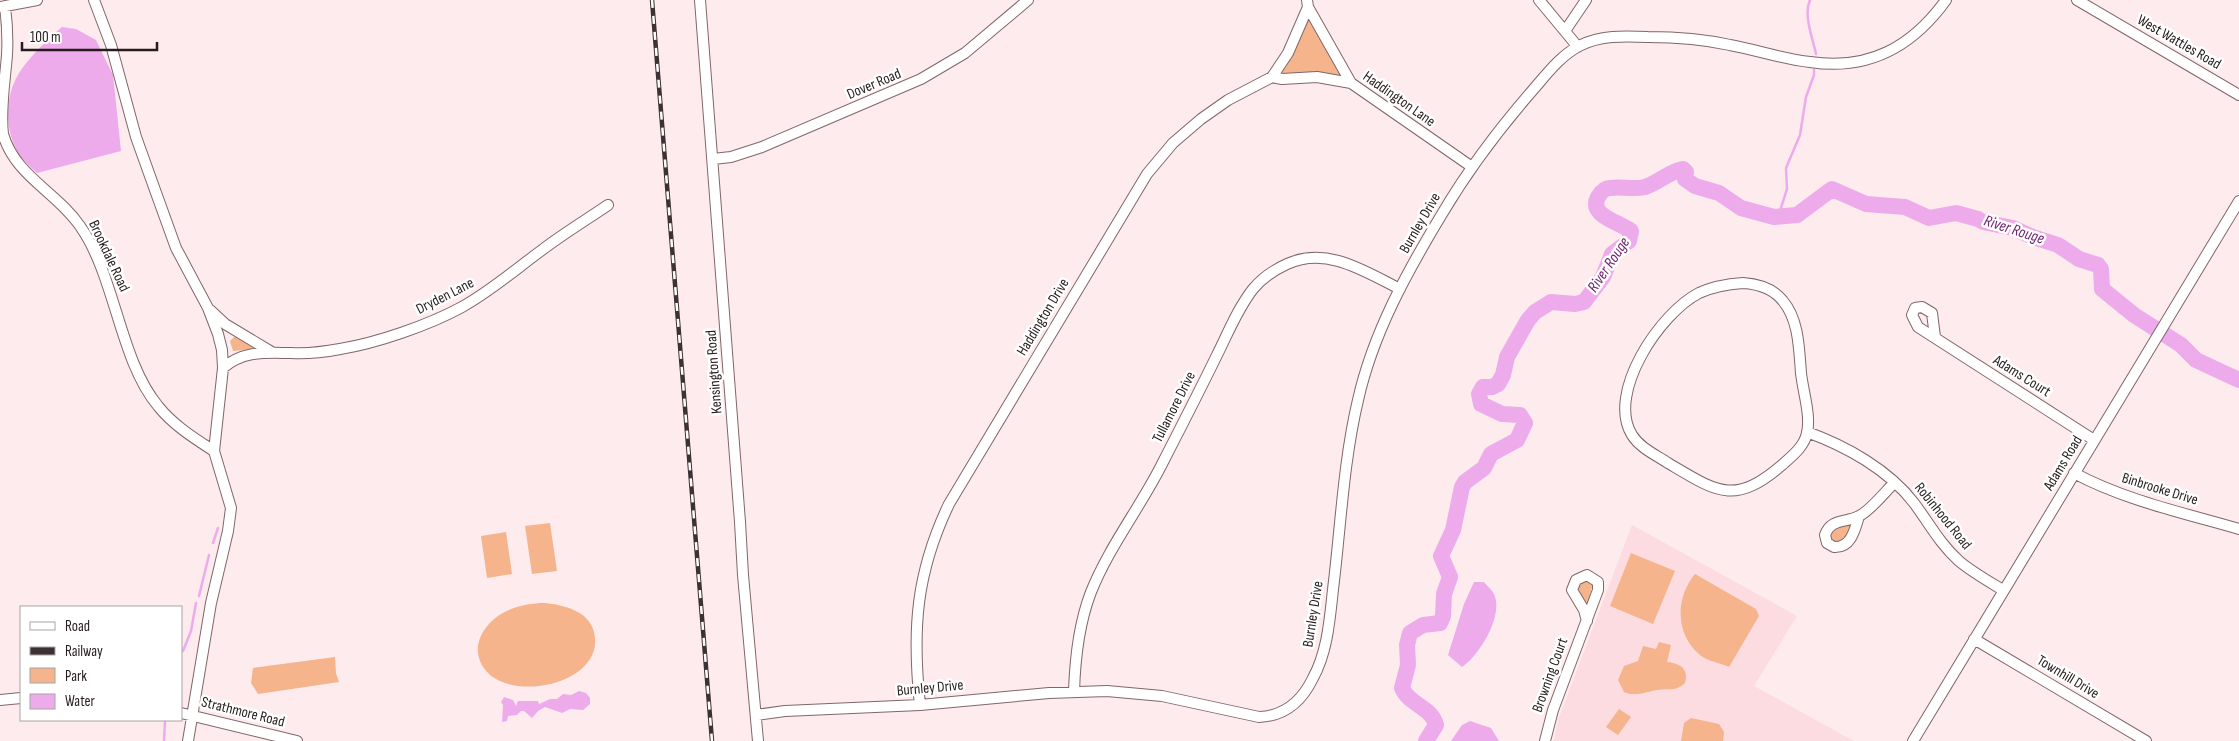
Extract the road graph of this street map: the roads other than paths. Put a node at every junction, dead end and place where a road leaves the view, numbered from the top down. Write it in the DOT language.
graph roads {
  1 [pos="37,0"];
  2 [pos="94,0"];
  3 [pos="700,0"];
  4 [pos="1028,0"];
  5 [pos="1539,0"];
  6 [pos="1586,0"];
  7 [pos="1946,0"];
  8 [pos="2078,0"];
  9 [pos="1308,4"];
  10 [pos="3,6"];
  11 [pos="1565,31"];
  12 [pos="1578,47"];
  13 [pos="1272,77"];
  14 [pos="1351,83"];
  15 [pos="2239,95"];
  16 [pos="713,159"];
  17 [pos="1472,167"];
  18 [pos="2239,201"];
  19 [pos="608,205"];
  20 [pos="1400,289"];
  21 [pos="208,308"];
  22 [pos="1935,337"];
  23 [pos="271,352"];
  24 [pos="223,368"];
  25 [pos="1807,432"];
  26 [pos="2094,440"];
  27 [pos="214,451"];
  28 [pos="2074,472"];
  29 [pos="1894,483"];
  30 [pos="1859,516"];
  31 [pos="2239,528"];
  32 [pos="2003,590"];
  33 [pos="1587,621"];
  34 [pos="1974,639"];
  35 [pos="1074,692"];
  36 [pos="20,698"];
  37 [pos="0,700"];
  38 [pos="920,705"];
  39 [pos="182,713"];
  40 [pos="192,715"];
  41 [pos="756,715"];
  42 [pos="188,741"];
  43 [pos="296,741"];
  44 [pos="758,741"];
  45 [pos="1545,741"];
  46 [pos="1913,741"];
  47 [pos="2146,741"];
  1 -- 10 [label="street"];
  2 -- 21 [label="street"];
  3 -- 16 [label="street, Kensington Road"];
  4 -- 16 [label="street, Dover Road"];
  5 -- 11 [label="street"];
  6 -- 11 [label="street"];
  7 -- 12 [label="street, Burnley Drive"];
  8 -- 15 [label="street, West Wattles Road"];
  9 -- 13 [label="street, Haddington Drive"];
  9 -- 14 [label="street"];
  10 -- 27 [label="street, Brookdale Road"];
  11 -- 12 [label="street"];
  12 -- 17 [label="street, Burnley Drive"];
  13 -- 14 [label="street, Haddington Lane"];
  13 -- 38 [label="street, Haddington Drive"];
  14 -- 17 [label="street, Haddington Lane"];
  16 -- 41 [label="street, Kensington Road"];
  17 -- 20 [label="street, Burnley Drive"];
  18 -- 26 [label="street, Adams Road"];
  19 -- 23 [label="street, Dryden Lane"];
  20 -- 35 [label="street, Tullamore Drive"];
  20 -- 35 [label="street, Burnley Drive"];
  21 -- 23 [label="street, Dryden Lane"];
  21 -- 24 [label="street"];
  22 -- 26 [label="street, Adams Court"];
  23 -- 24 [label="street, Dryden Lane"];
  24 -- 27 [label="street"];
  25 -- 25 [label="street"];
  25 -- 29 [label="street, Robinhood Road"];
  26 -- 28 [label="street, Adams Road"];
  27 -- 40 [label="street"];
  28 -- 31 [label="street, Binbrooke Drive"];
  28 -- 32 [label="street, Adams Road"];
  29 -- 30 [label="street"];
  29 -- 32 [label="street, Robinhood Road"];
  32 -- 34 [label="street, Adams Road"];
  33 -- 45 [label="street, Browning Court"];
  34 -- 46 [label="street, Adams Road"];
  34 -- 47 [label="street, Townhill Drive"];
  35 -- 38 [label="street, Burnley Drive"];
  36 -- 37 [label="street"];
  38 -- 41 [label="street, Burnley Drive"];
  39 -- 40 [label="street, Strathmore Road"];
  40 -- 42 [label="street"];
  40 -- 43 [label="street, Strathmore Road"];
  41 -- 44 [label="street, Kensington Road"];
}
